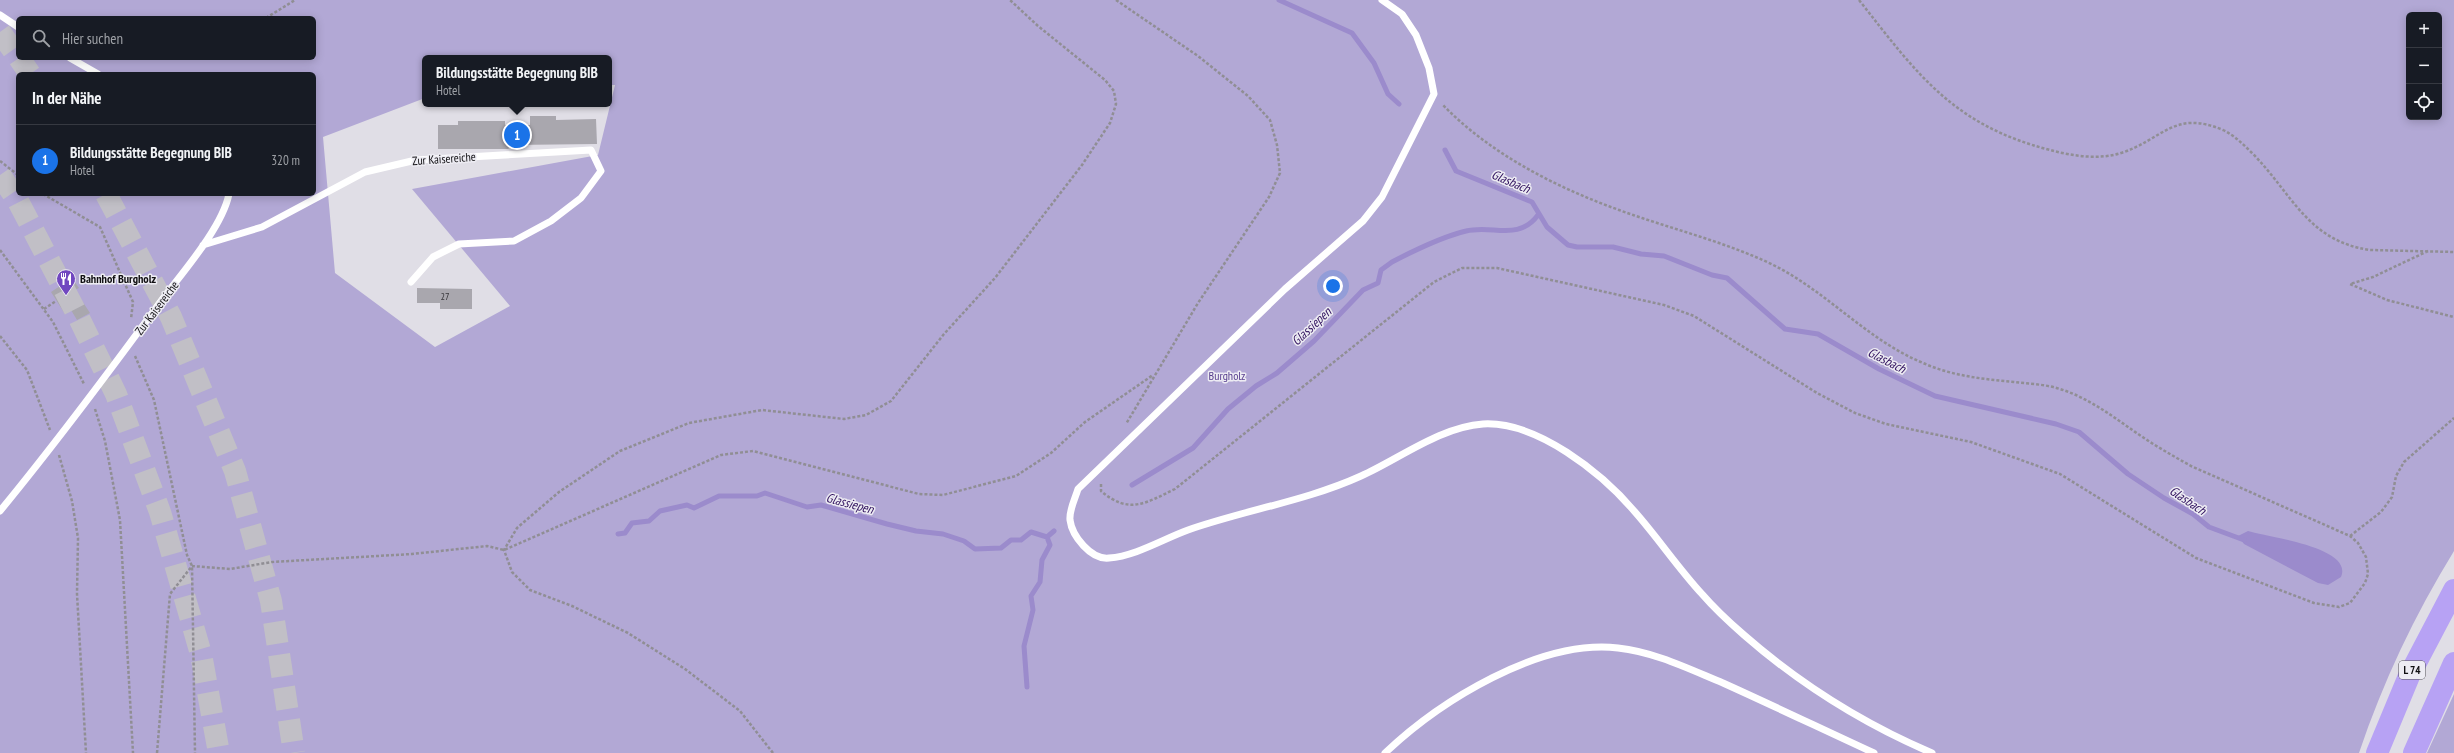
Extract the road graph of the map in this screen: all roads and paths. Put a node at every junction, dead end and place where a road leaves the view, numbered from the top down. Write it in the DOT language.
graph roads {
  1 [pos="295,0"];
  2 [pos="1010,0"];
  3 [pos="1116,0"];
  4 [pos="1382,0"];
  5 [pos="1860,0"];
  6 [pos="0,15"];
  7 [pos="269,16"];
  8 [pos="16,26"];
  9 [pos="74,60"];
  10 [pos="94,72"];
  11 [pos="1434,94"];
  12 [pos="0,161"];
  13 [pos="16,173"];
  14 [pos="46,196"];
  15 [pos="229,196"];
  16 [pos="204,245"];
  17 [pos="0,250"];
  18 [pos="2430,250"];
  19 [pos="2454,252"];
  20 [pos="411,282"];
  21 [pos="56,301"];
  22 [pos="44,309"];
  23 [pos="2454,317"];
  24 [pos="1,338"];
  25 [pos="129,345"];
  26 [pos="1154,374"];
  27 [pos="89,396"];
  28 [pos="2454,418"];
  29 [pos="1124,428"];
  30 [pos="56,443"];
  31 [pos="1101,468"];
  32 [pos="0,511"];
  33 [pos="2350,536"];
  34 [pos="504,550"];
  35 [pos="192,566"];
  36 [pos="2454,590"];
  37 [pos="2454,663"];
  38 [pos="86,753"];
  39 [pos="133,753"];
  40 [pos="157,753"];
  41 [pos="195,753"];
  42 [pos="773,753"];
  43 [pos="1385,753"];
  44 [pos="1874,753"];
  45 [pos="1932,753"];
  46 [pos="2377,753"];
  47 [pos="2414,753"];
  1 -- 7 [label="path"];
  2 -- 34 [label="path"];
  3 -- 26 [label="path"];
  4 -- 11 [label="lane"];
  5 -- 18 [label="path"];
  6 -- 8 [label="lane"];
  9 -- 10 [label="lane"];
  11 -- 31 [label="lane"];
  11 -- 33 [label="path"];
  12 -- 13 [label="path"];
  14 -- 25 [label="path"];
  15 -- 16 [label="lane"];
  16 -- 20 [label="lane, Zur Kaisereiche"];
  16 -- 25 [label="lane, Zur Kaisereiche"];
  17 -- 22 [label="path"];
  18 -- 19 [label="path"];
  18 -- 23 [label="path"];
  21 -- 22 [label="path"];
  22 -- 27 [label="path"];
  24 -- 30 [label="path"];
  25 -- 27 [label="lane, Zur Kaisereiche"];
  25 -- 35 [label="path"];
  26 -- 29 [label="path"];
  26 -- 34 [label="path"];
  27 -- 30 [label="lane, Zur Kaisereiche"];
  27 -- 39 [label="path"];
  28 -- 33 [label="path"];
  30 -- 32 [label="lane, Zur Kaisereiche"];
  30 -- 38 [label="path"];
  31 -- 33 [label="path"];
  31 -- 45 [label="lane"];
  34 -- 35 [label="path"];
  34 -- 42 [label="path"];
  35 -- 40 [label="path"];
  35 -- 41 [label="path"];
  36 -- 46 [label="highway, L 74"];
  37 -- 47 [label="highway"];
  43 -- 44 [label="lane"];
}
